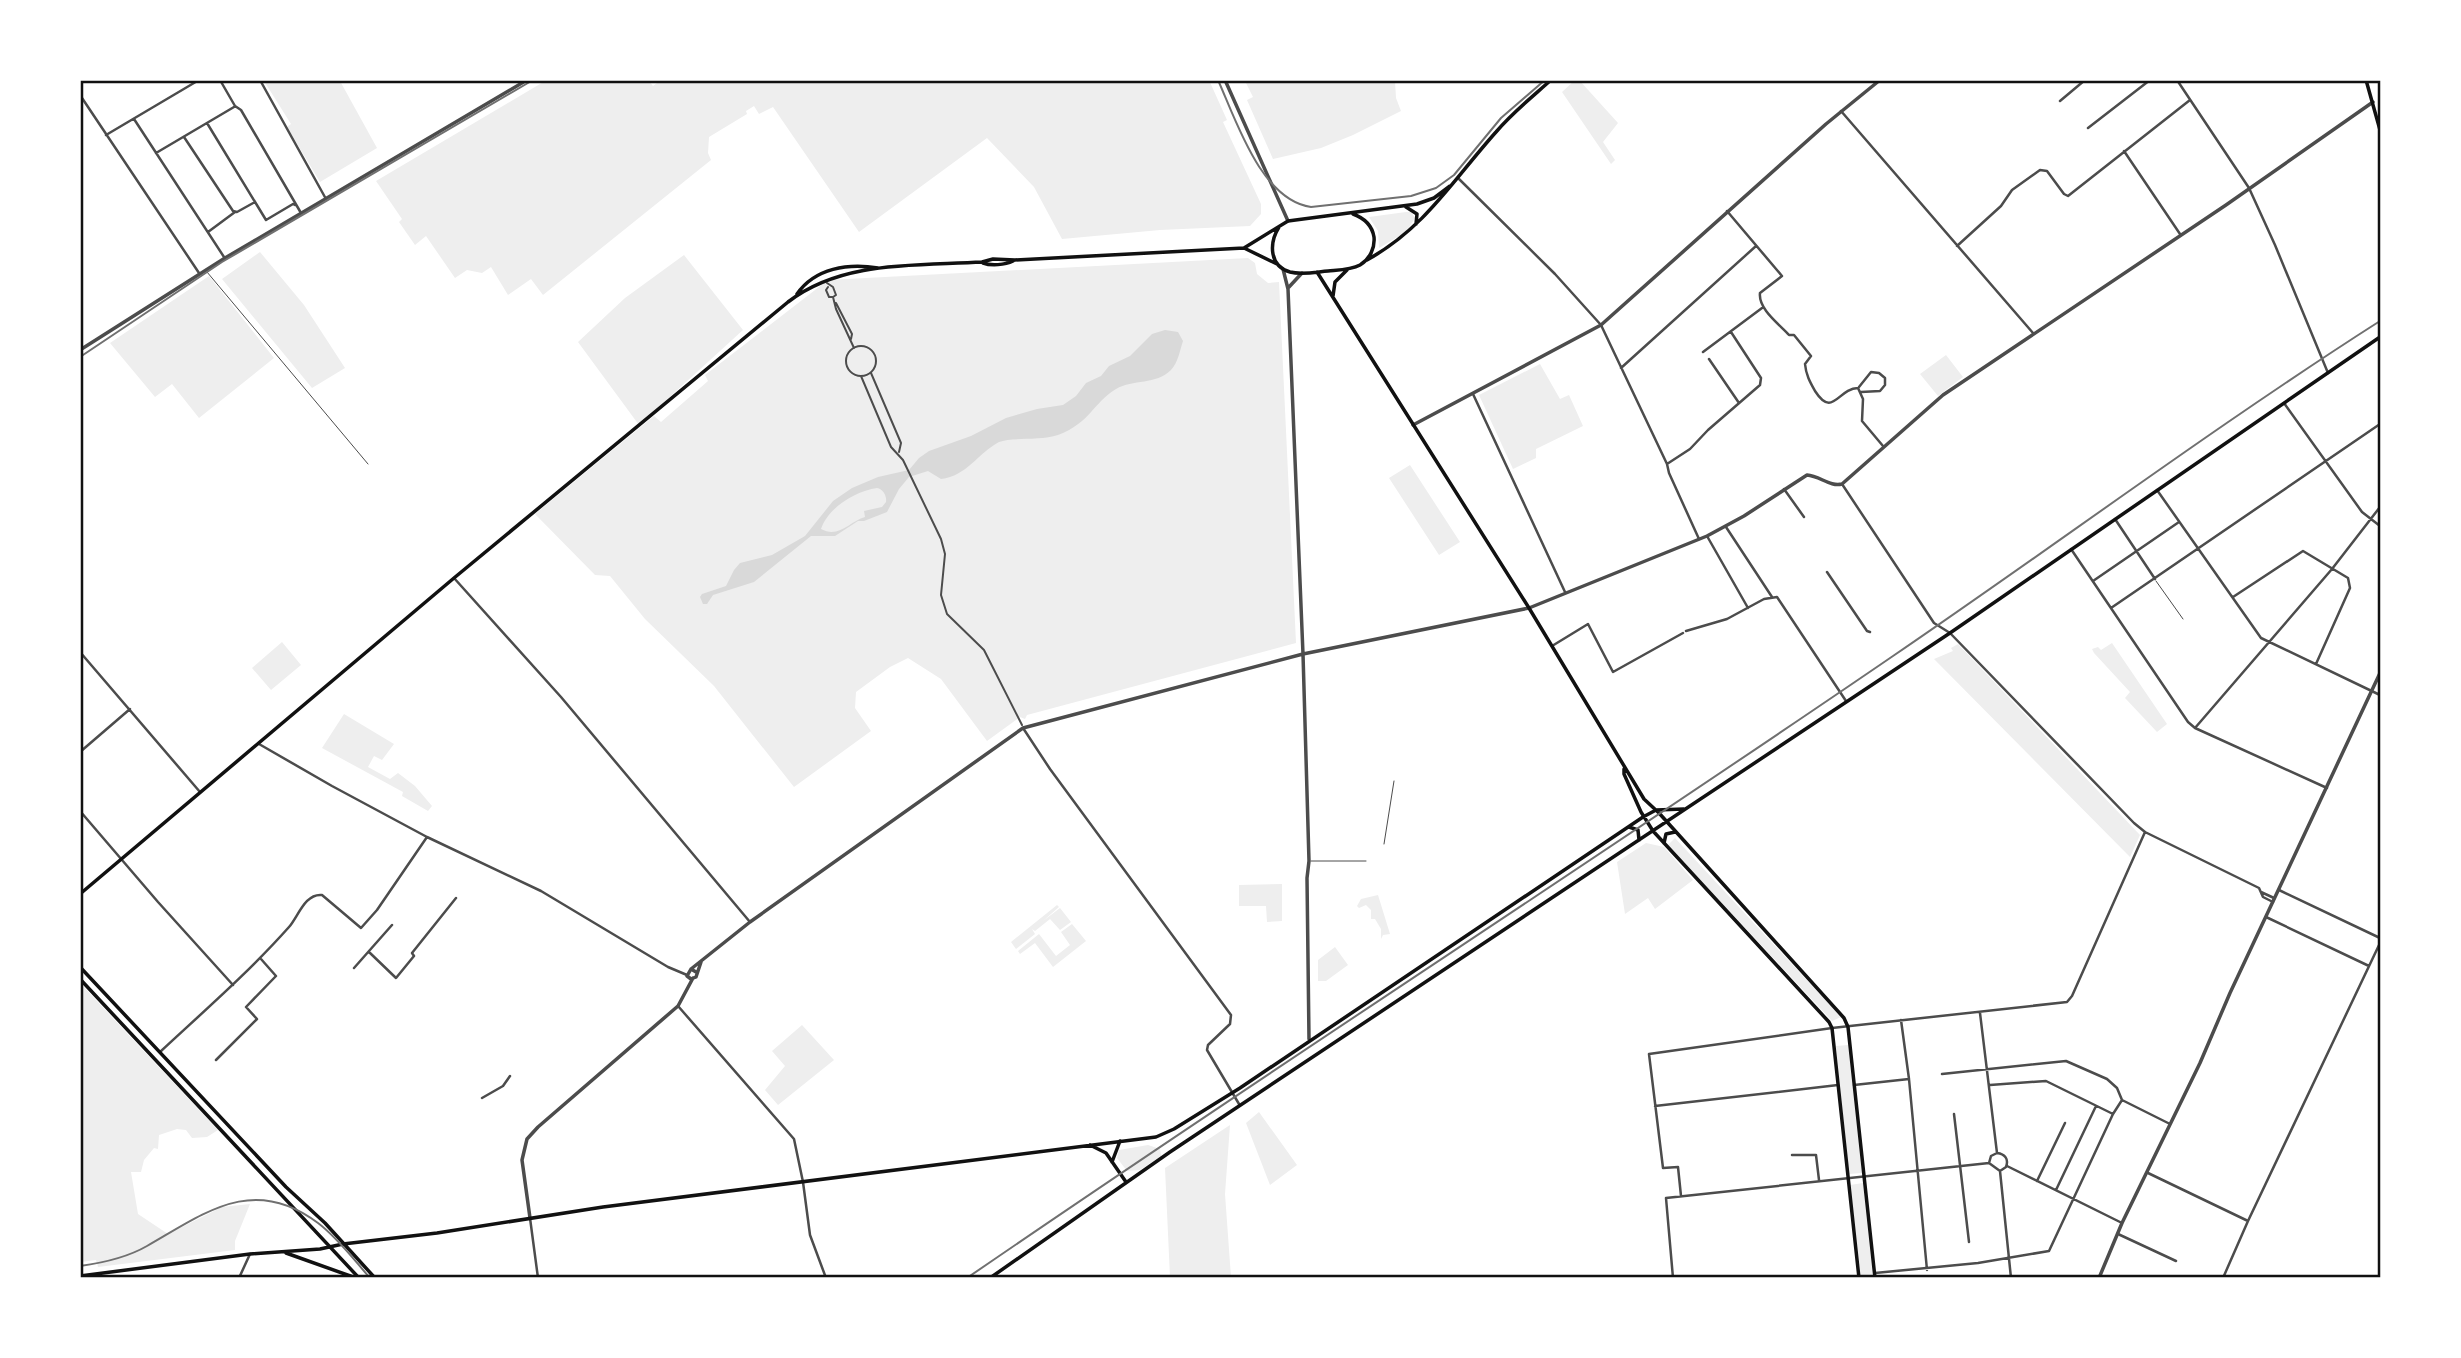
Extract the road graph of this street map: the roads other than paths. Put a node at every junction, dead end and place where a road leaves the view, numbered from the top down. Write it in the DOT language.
graph roads {
  1 [pos="199,80"];
  2 [pos="220,80"];
  3 [pos="260,80"];
  4 [pos="527,80"];
  5 [pos="1225,80"];
  6 [pos="1551,80"];
  7 [pos="1880,80"];
  8 [pos="2085,80"];
  9 [pos="2150,80"];
  10 [pos="2177,80"];
  11 [pos="2366,80"];
  12 [pos="80,95"];
  13 [pos="2190,100"];
  14 [pos="2060,101"];
  15 [pos="2373,103"];
  16 [pos="235,106"];
  17 [pos="1841,111"];
  18 [pos="134,119"];
  19 [pos="207,123"];
  20 [pos="2088,128"];
  21 [pos="2381,130"];
  22 [pos="106,135"];
  23 [pos="184,136"];
  24 [pos="2124,151"];
  25 [pos="156,153"];
  26 [pos="1457,177"];
  27 [pos="1450,186"];
  28 [pos="2249,188"];
  29 [pos="326,199"];
  30 [pos="255,202"];
  31 [pos="297,205"];
  32 [pos="1404,206"];
  33 [pos="1727,211"];
  34 [pos="234,212"];
  35 [pos="301,213"];
  36 [pos="1351,214"];
  37 [pos="1288,221"];
  38 [pos="1280,225"];
  39 [pos="1412,229"];
  40 [pos="208,232"];
  41 [pos="2180,234"];
  42 [pos="1756,246"];
  43 [pos="1957,246"];
  44 [pos="1244,248"];
  45 [pos="225,258"];
  46 [pos="1367,260"];
  47 [pos="1280,266"];
  48 [pos="1349,269"];
  49 [pos="206,270"];
  50 [pos="1317,272"];
  51 [pos="1302,273"];
  52 [pos="200,274"];
  53 [pos="828,285"];
  54 [pos="1288,289"];
  55 [pos="1333,298"];
  56 [pos="1763,307"];
  57 [pos="1601,325"];
  58 [pos="1731,332"];
  59 [pos="2033,333"];
  60 [pos="2381,337"];
  61 [pos="854,348"];
  62 [pos="80,350"];
  63 [pos="1703,352"];
  64 [pos="1709,359"];
  65 [pos="1621,368"];
  66 [pos="871,372"];
  67 [pos="2328,373"];
  68 [pos="861,376"];
  69 [pos="1860,390"];
  70 [pos="1473,394"];
  71 [pos="1738,403"];
  72 [pos="2284,403"];
  73 [pos="2381,424"];
  74 [pos="1413,425"];
  75 [pos="1883,446"];
  76 [pos="899,453"];
  77 [pos="2325,462"];
  78 [pos="368,464"];
  79 [pos="1667,464"];
  80 [pos="1840,485"];
  81 [pos="1784,489"];
  82 [pos="2157,490"];
  83 [pos="2381,507"];
  84 [pos="1804,517"];
  85 [pos="2115,519"];
  86 [pos="2371,519"];
  87 [pos="2180,521"];
  88 [pos="2381,526"];
  89 [pos="1726,527"];
  90 [pos="1707,536"];
  91 [pos="1699,539"];
  92 [pos="2200,548"];
  93 [pos="2071,549"];
  94 [pos="2136,551"];
  95 [pos="2333,569"];
  96 [pos="1827,572"];
  97 [pos="454,578"];
  98 [pos="2155,579"];
  99 [pos="2093,581"];
  100 [pos="1565,592"];
  101 [pos="1772,597"];
  102 [pos="2232,597"];
  103 [pos="1529,608"];
  104 [pos="1748,608"];
  105 [pos="2111,608"];
  106 [pos="2183,619"];
  107 [pos="1870,632"];
  108 [pos="1950,633"];
  109 [pos="2268,643"];
  110 [pos="1552,646"];
  111 [pos="80,652"];
  112 [pos="1303,654"];
  113 [pos="2316,664"];
  114 [pos="2381,673"];
  115 [pos="2372,691"];
  116 [pos="2381,695"];
  117 [pos="1846,701"];
  118 [pos="130,709"];
  119 [pos="1023,726"];
  120 [pos="2195,728"];
  121 [pos="259,744"];
  122 [pos="80,752"];
  123 [pos="1624,769"];
  124 [pos="1394,780"];
  125 [pos="2327,788"];
  126 [pos="200,792"];
  127 [pos="1684,809"];
  128 [pos="1656,810"];
  129 [pos="80,811"];
  130 [pos="1643,817"];
  131 [pos="1667,822"];
  132 [pos="1629,827"];
  133 [pos="1653,831"];
  134 [pos="2145,832"];
  135 [pos="1676,833"];
  136 [pos="428,837"];
  137 [pos="1638,842"];
  138 [pos="1664,843"];
  139 [pos="1384,844"];
  140 [pos="121,860"];
  141 [pos="1309,861"];
  142 [pos="1366,861"];
  143 [pos="2278,890"];
  144 [pos="80,894"];
  145 [pos="456,898"];
  146 [pos="2274,900"];
  147 [pos="2266,917"];
  148 [pos="750,922"];
  149 [pos="392,925"];
  150 [pos="2381,941"];
  151 [pos="2379,949"];
  152 [pos="369,952"];
  153 [pos="261,959"];
  154 [pos="702,960"];
  155 [pos="2369,966"];
  156 [pos="80,967"];
  157 [pos="354,968"];
  158 [pos="689,974"];
  159 [pos="80,979"];
  160 [pos="233,985"];
  161 [pos="678,1006"];
  162 [pos="1980,1012"];
  163 [pos="1901,1020"];
  164 [pos="1848,1027"];
  165 [pos="1832,1028"];
  166 [pos="1309,1040"];
  167 [pos="160,1052"];
  168 [pos="216,1060"];
  169 [pos="1988,1070"];
  170 [pos="1942,1074"];
  171 [pos="510,1076"];
  172 [pos="1909,1079"];
  173 [pos="1838,1085"];
  174 [pos="1854,1085"];
  175 [pos="1990,1085"];
  176 [pos="1231,1093"];
  177 [pos="482,1098"];
  178 [pos="2122,1100"];
  179 [pos="2096,1105"];
  180 [pos="1241,1106"];
  181 [pos="1656,1106"];
  182 [pos="1954,1114"];
  183 [pos="2113,1114"];
  184 [pos="2065,1123"];
  185 [pos="2170,1124"];
  186 [pos="1122,1140"];
  187 [pos="1088,1145"];
  188 [pos="1997,1153"];
  189 [pos="1792,1155"];
  190 [pos="1112,1162"];
  191 [pos="1989,1163"];
  192 [pos="2007,1166"];
  193 [pos="1961,1167"];
  194 [pos="2000,1171"];
  195 [pos="1918,1172"];
  196 [pos="2148,1173"];
  197 [pos="1864,1177"];
  198 [pos="1848,1179"];
  199 [pos="1820,1181"];
  200 [pos="2037,1181"];
  201 [pos="803,1182"];
  202 [pos="1126,1182"];
  203 [pos="2056,1190"];
  204 [pos="1681,1196"];
  205 [pos="2073,1199"];
  206 [pos="530,1218"];
  207 [pos="2248,1221"];
  208 [pos="2122,1223"];
  209 [pos="2118,1234"];
  210 [pos="1969,1242"];
  211 [pos="344,1244"];
  212 [pos="331,1247"];
  213 [pos="284,1252"];
  214 [pos="250,1254"];
  215 [pos="2009,1258"];
  216 [pos="2176,1261"];
  217 [pos="1927,1269"];
  218 [pos="1875,1275"];
  219 [pos="80,1276"];
  220 [pos="239,1278"];
  221 [pos="358,1278"];
  222 [pos="375,1278"];
  223 [pos="538,1278"];
  224 [pos="826,1278"];
  225 [pos="990,1278"];
  226 [pos="1673,1278"];
  227 [pos="1859,1278"];
  228 [pos="2011,1278"];
  229 [pos="2099,1278"];
  230 [pos="2223,1278"];
  1 -- 18 [label="street"];
  2 -- 16 [label="street"];
  3 -- 29 [label="street"];
  4 -- 29 [label="street"];
  5 -- 37 [label="street"];
  6 -- 26 [label="main road"];
  7 -- 17 [label="street"];
  8 -- 14 [label="street"];
  9 -- 20 [label="street"];
  10 -- 13 [label="street"];
  11 -- 15 [label="main road"];
  12 -- 22 [label="street"];
  13 -- 24 [label="street"];
  13 -- 28 [label="street"];
  15 -- 21 [label="main road"];
  15 -- 28 [label="street"];
  16 -- 19 [label="street"];
  16 -- 31 [label="street"];
  17 -- 33 [label="street"];
  17 -- 43 [label="street"];
  18 -- 22 [label="street"];
  18 -- 25 [label="street"];
  19 -- 23 [label="street"];
  19 -- 30 [label="street"];
  22 -- 52 [label="street"];
  23 -- 25 [label="street"];
  23 -- 34 [label="street"];
  24 -- 41 [label="street"];
  24 -- 43 [label="street"];
  25 -- 40 [label="street"];
  26 -- 27 [label="main road"];
  26 -- 57 [label="street"];
  27 -- 32 [label="main road"];
  27 -- 39 [label="main road"];
  28 -- 41 [label="street"];
  28 -- 67 [label="street"];
  29 -- 35 [label="street"];
  30 -- 31 [label="street"];
  30 -- 34 [label="street"];
  31 -- 35 [label="street"];
  32 -- 36 [label="main road"];
  32 -- 39 [label="main road"];
  33 -- 42 [label="street"];
  33 -- 57 [label="street"];
  34 -- 40 [label="street"];
  35 -- 45 [label="street"];
  36 -- 37 [label="main road"];
  36 -- 46 [label="main road"];
  37 -- 38 [label="main road"];
  38 -- 44 [label="main road"];
  38 -- 47 [label="main road"];
  39 -- 46 [label="main road"];
  40 -- 45 [label="street"];
  41 -- 59 [label="street"];
  42 -- 56 [label="street"];
  42 -- 65 [label="street"];
  43 -- 59 [label="street"];
  44 -- 47 [label="main road"];
  44 -- 97 [label="main road"];
  45 -- 49 [label="street"];
  46 -- 48 [label="main road"];
  47 -- 51 [label="main road"];
  47 -- 54 [label="street"];
  48 -- 50 [label="main road"];
  48 -- 55 [label="main road"];
  49 -- 52 [label="street"];
  49 -- 78 [label="lane"];
  50 -- 51 [label="main road"];
  50 -- 55 [label="main road"];
  51 -- 54 [label="street"];
  52 -- 62 [label="street"];
  53 -- 61 [label="street"];
  54 -- 112 [label="street"];
  55 -- 74 [label="main road"];
  56 -- 58 [label="street"];
  56 -- 69 [label="street"];
  57 -- 65 [label="street"];
  57 -- 70 [label="street"];
  58 -- 63 [label="street"];
  58 -- 71 [label="street"];
  59 -- 75 [label="street"];
  60 -- 67 [label="main road"];
  61 -- 66 [label="street"];
  61 -- 68 [label="street"];
  64 -- 71 [label="street"];
  65 -- 79 [label="street"];
  66 -- 68 [label="street"];
  66 -- 76 [label="street"];
  67 -- 72 [label="main road"];
  68 -- 76 [label="street"];
  69 -- 69 [label="street"];
  69 -- 75 [label="street"];
  70 -- 74 [label="street"];
  70 -- 100 [label="street"];
  71 -- 79 [label="street"];
  72 -- 77 [label="street"];
  72 -- 82 [label="main road"];
  73 -- 77 [label="street"];
  74 -- 103 [label="main road"];
  75 -- 80 [label="street"];
  76 -- 119 [label="street"];
  77 -- 86 [label="street"];
  77 -- 92 [label="street"];
  79 -- 91 [label="street"];
  80 -- 81 [label="street"];
  80 -- 108 [label="street"];
  81 -- 84 [label="street"];
  81 -- 89 [label="street"];
  82 -- 85 [label="main road"];
  82 -- 87 [label="street"];
  83 -- 86 [label="street"];
  85 -- 93 [label="main road"];
  85 -- 94 [label="street"];
  86 -- 88 [label="street"];
  86 -- 95 [label="street"];
  87 -- 92 [label="street"];
  87 -- 94 [label="street"];
  89 -- 90 [label="street"];
  89 -- 101 [label="street"];
  90 -- 91 [label="street"];
  90 -- 104 [label="street"];
  91 -- 100 [label="street"];
  92 -- 98 [label="street"];
  92 -- 102 [label="street"];
  93 -- 99 [label="street"];
  93 -- 108 [label="main road"];
  94 -- 98 [label="street"];
  94 -- 99 [label="street"];
  95 -- 102 [label="street"];
  95 -- 109 [label="street"];
  95 -- 113 [label="street"];
  96 -- 107 [label="street"];
  97 -- 121 [label="main road"];
  97 -- 148 [label="street"];
  98 -- 105 [label="street"];
  98 -- 106 [label="lane"];
  99 -- 105 [label="street"];
  100 -- 103 [label="street"];
  101 -- 104 [label="street"];
  101 -- 117 [label="street"];
  102 -- 109 [label="street"];
  103 -- 110 [label="main road"];
  103 -- 112 [label="street"];
  104 -- 110 [label="street"];
  105 -- 120 [label="street"];
  108 -- 117 [label="main road"];
  108 -- 134 [label="street"];
  109 -- 113 [label="street"];
  109 -- 120 [label="street"];
  110 -- 123 [label="main road"];
  111 -- 118 [label="street"];
  112 -- 119 [label="street"];
  112 -- 141 [label="street"];
  113 -- 115 [label="street"];
  114 -- 115 [label="street"];
  115 -- 116 [label="street"];
  115 -- 125 [label="street"];
  117 -- 127 [label="main road"];
  118 -- 122 [label="street"];
  118 -- 126 [label="street"];
  119 -- 148 [label="street"];
  119 -- 176 [label="street"];
  120 -- 125 [label="street"];
  121 -- 126 [label="main road"];
  121 -- 136 [label="street"];
  123 -- 128 [label="main road"];
  123 -- 130 [label="main road"];
  124 -- 139 [label="lane"];
  125 -- 143 [label="street"];
  126 -- 140 [label="main road"];
  127 -- 128 [label="main road"];
  127 -- 131 [label="main road"];
  128 -- 130 [label="main road"];
  128 -- 131 [label="main road"];
  129 -- 140 [label="street"];
  130 -- 132 [label="main road"];
  130 -- 133 [label="main road"];
  131 -- 133 [label="main road"];
  131 -- 135 [label="main road"];
  132 -- 137 [label="main road"];
  132 -- 166 [label="main road"];
  133 -- 137 [label="main road"];
  133 -- 138 [label="main road"];
  134 -- 146 [label="street"];
  134 -- 162 [label="street"];
  135 -- 138 [label="main road"];
  135 -- 164 [label="main road"];
  136 -- 153 [label="street"];
  136 -- 158 [label="street"];
  137 -- 180 [label="main road"];
  138 -- 165 [label="main road"];
  140 -- 144 [label="main road"];
  140 -- 160 [label="street"];
  141 -- 142 [label="lane"];
  141 -- 166 [label="street"];
  143 -- 146 [label="street"];
  143 -- 150 [label="street"];
  145 -- 152 [label="street"];
  146 -- 147 [label="street"];
  147 -- 155 [label="street"];
  147 -- 185 [label="street"];
  148 -- 154 [label="street"];
  149 -- 152 [label="street"];
  150 -- 151 [label="street"];
  151 -- 155 [label="street"];
  152 -- 157 [label="street"];
  153 -- 160 [label="street"];
  153 -- 168 [label="street"];
  154 -- 158 [label="street"];
  154 -- 158 [label="street"];
  155 -- 207 [label="street"];
  156 -- 167 [label="main road"];
  158 -- 161 [label="street"];
  159 -- 212 [label="main road"];
  160 -- 167 [label="street"];
  161 -- 201 [label="street"];
  161 -- 206 [label="street"];
  162 -- 163 [label="street"];
  162 -- 169 [label="street"];
  163 -- 164 [label="street"];
  163 -- 172 [label="street"];
  164 -- 165 [label="street"];
  164 -- 174 [label="main road"];
  165 -- 173 [label="main road"];
  165 -- 181 [label="street"];
  166 -- 176 [label="main road"];
  167 -- 211 [label="main road"];
  169 -- 170 [label="street"];
  169 -- 175 [label="street"];
  169 -- 178 [label="street"];
  171 -- 177 [label="street"];
  172 -- 174 [label="street"];
  172 -- 195 [label="street"];
  173 -- 181 [label="street"];
  173 -- 198 [label="main road"];
  174 -- 197 [label="main road"];
  175 -- 179 [label="street"];
  175 -- 188 [label="street"];
  176 -- 180 [label="street"];
  176 -- 186 [label="main road"];
  178 -- 183 [label="street"];
  178 -- 185 [label="street"];
  179 -- 183 [label="street"];
  179 -- 203 [label="street"];
  180 -- 202 [label="main road"];
  181 -- 204 [label="street"];
  182 -- 193 [label="street"];
  183 -- 205 [label="street"];
  184 -- 200 [label="street"];
  185 -- 196 [label="street"];
  186 -- 187 [label="main road"];
  186 -- 190 [label="main road"];
  187 -- 190 [label="main road"];
  187 -- 201 [label="main road"];
  188 -- 191 [label="street"];
  188 -- 192 [label="street"];
  189 -- 199 [label="street"];
  190 -- 202 [label="main road"];
  191 -- 193 [label="street"];
  191 -- 194 [label="street"];
  192 -- 194 [label="street"];
  192 -- 200 [label="street"];
  193 -- 195 [label="street"];
  193 -- 210 [label="street"];
  194 -- 215 [label="street"];
  195 -- 197 [label="street"];
  195 -- 217 [label="street"];
  196 -- 207 [label="street"];
  196 -- 208 [label="street"];
  197 -- 198 [label="street"];
  197 -- 218 [label="main road"];
  198 -- 199 [label="street"];
  198 -- 227 [label="main road"];
  199 -- 204 [label="street"];
  200 -- 203 [label="street"];
  201 -- 206 [label="main road"];
  201 -- 224 [label="street"];
  202 -- 225 [label="main road"];
  203 -- 205 [label="street"];
  204 -- 226 [label="street"];
  205 -- 208 [label="street"];
  205 -- 215 [label="street"];
  206 -- 211 [label="main road"];
  206 -- 223 [label="street"];
  207 -- 230 [label="street"];
  208 -- 209 [label="street"];
  209 -- 216 [label="street"];
  209 -- 229 [label="street"];
  211 -- 212 [label="main road"];
  211 -- 222 [label="main road"];
  212 -- 213 [label="main road"];
  212 -- 221 [label="main road"];
  213 -- 214 [label="main road"];
  213 -- 221 [label="main road"];
  214 -- 219 [label="main road"];
  214 -- 220 [label="street"];
  215 -- 217 [label="street"];
  215 -- 228 [label="street"];
  217 -- 218 [label="street"];
}
